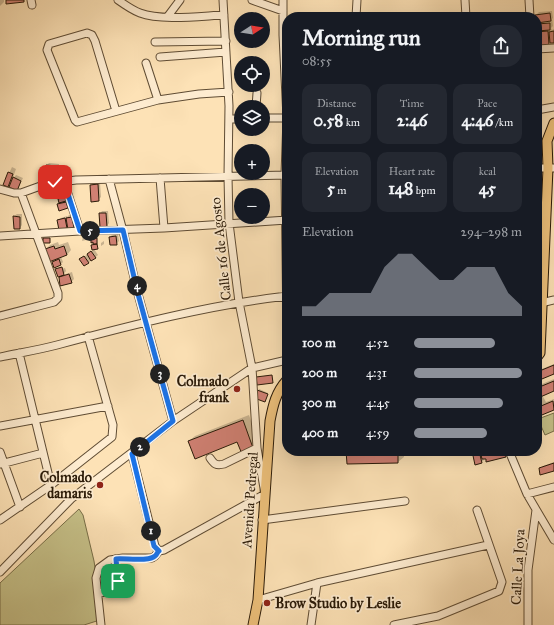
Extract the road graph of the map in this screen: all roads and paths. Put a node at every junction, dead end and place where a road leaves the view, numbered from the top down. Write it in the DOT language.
graph roads {
  1 [pos="118,0"];
  2 [pos="180,0"];
  3 [pos="223,0"];
  4 [pos="252,0"];
  5 [pos="283,0"];
  6 [pos="357,0"];
  7 [pos="465,0"];
  8 [pos="529,0"];
  9 [pos="283,11"];
  10 [pos="356,12"];
  11 [pos="466,12"];
  12 [pos="530,12"];
  13 [pos="224,15"];
  14 [pos="168,16"];
  15 [pos="226,41"];
  16 [pos="155,42"];
  17 [pos="554,48"];
  18 [pos="542,49"];
  19 [pos="226,52"];
  20 [pos="160,57"];
  21 [pos="146,63"];
  22 [pos="229,92"];
  23 [pos="257,93"];
  24 [pos="158,100"];
  25 [pos="256,100"];
  26 [pos="554,107"];
  27 [pos="542,109"];
  28 [pos="116,111"];
  29 [pos="270,118"];
  30 [pos="282,118"];
  31 [pos="229,119"];
  32 [pos="234,119"];
  33 [pos="554,123"];
  34 [pos="554,133"];
  35 [pos="547,141"];
  36 [pos="551,168"];
  37 [pos="282,175"];
  38 [pos="228,176"];
  39 [pos="160,178"];
  40 [pos="109,179"];
  41 [pos="64,182"];
  42 [pos="0,189"];
  43 [pos="21,193"];
  44 [pos="542,207"];
  45 [pos="282,220"];
  46 [pos="229,223"];
  47 [pos="164,228"];
  48 [pos="123,230"];
  49 [pos="80,231"];
  50 [pos="37,234"];
  51 [pos="0,236"];
  52 [pos="282,297"];
  53 [pos="554,300"];
  54 [pos="239,302"];
  55 [pos="542,303"];
  56 [pos="0,316"];
  57 [pos="146,323"];
  58 [pos="88,336"];
  59 [pos="19,352"];
  60 [pos="0,357"];
  61 [pos="282,361"];
  62 [pos="252,368"];
  63 [pos="282,385"];
  64 [pos="108,406"];
  65 [pos="35,419"];
  66 [pos="173,421"];
  67 [pos="0,426"];
  68 [pos="257,448"];
  69 [pos="0,452"];
  70 [pos="43,453"];
  71 [pos="132,454"];
  72 [pos="511,456"];
  73 [pos="210,458"];
  74 [pos="2,463"];
  75 [pos="51,486"];
  76 [pos="554,487"];
  77 [pos="265,494"];
  78 [pos="527,494"];
  79 [pos="406,501"];
  80 [pos="20,507"];
  81 [pos="477,510"];
  82 [pos="536,510"];
  83 [pos="0,520"];
  84 [pos="262,520"];
  85 [pos="554,540"];
  86 [pos="488,545"];
  87 [pos="159,551"];
  88 [pos="116,559"];
  89 [pos="0,572"];
  90 [pos="317,583"];
  91 [pos="98,594"];
  92 [pos="258,600"];
  93 [pos="102,625"];
  94 [pos="253,625"];
  95 [pos="311,625"];
  96 [pos="394,625"];
  97 [pos="528,625"];
  1 -- 14 [label="street"];
  2 -- 14 [label="street"];
  3 -- 13 [label="street, Calle 16 de Agosto"];
  4 -- 9 [label="street"];
  5 -- 9 [label="street"];
  6 -- 10 [label="street"];
  7 -- 11 [label="street"];
  8 -- 12 [label="street"];
  13 -- 14 [label="street"];
  13 -- 15 [label="street, Calle 16 de Agosto"];
  15 -- 16 [label="street"];
  15 -- 19 [label="street, Calle 16 de Agosto"];
  17 -- 18 [label="street"];
  19 -- 20 [label="street"];
  19 -- 22 [label="street, Calle 16 de Agosto"];
  21 -- 24 [label="street"];
  22 -- 24 [label="street"];
  22 -- 31 [label="street, Calle 16 de Agosto"];
  23 -- 25 [label="street"];
  24 -- 28 [label="street"];
  26 -- 27 [label="street"];
  28 -- 28 [label="street"];
  29 -- 30 [label="street"];
  31 -- 32 [label="street"];
  31 -- 38 [label="street, Calle 16 de Agosto"];
  33 -- 35 [label="main road"];
  34 -- 35 [label="main road"];
  35 -- 36 [label="main road"];
  36 -- 44 [label="main road"];
  37 -- 38 [label="street"];
  38 -- 39 [label="street"];
  38 -- 46 [label="street, Calle 16 de Agosto"];
  39 -- 40 [label="street"];
  39 -- 47 [label="street"];
  40 -- 41 [label="street"];
  40 -- 48 [label="street"];
  41 -- 43 [label="street"];
  41 -- 49 [label="street"];
  42 -- 43 [label="street"];
  43 -- 50 [label="street"];
  45 -- 46 [label="street"];
  46 -- 47 [label="street"];
  46 -- 54 [label="street, Calle 16 de Agosto"];
  47 -- 48 [label="street"];
  48 -- 49 [label="street"];
  48 -- 57 [label="street"];
  49 -- 50 [label="street"];
  50 -- 51 [label="street"];
  50 -- 56 [label="street"];
  52 -- 54 [label="street"];
  53 -- 55 [label="street"];
  54 -- 57 [label="street"];
  54 -- 62 [label="street, Calle 16 de Agosto"];
  57 -- 58 [label="street"];
  57 -- 66 [label="street"];
  58 -- 59 [label="street"];
  58 -- 64 [label="street"];
  59 -- 60 [label="street"];
  59 -- 65 [label="street"];
  61 -- 62 [label="street"];
  62 -- 66 [label="street"];
  62 -- 68 [label="street, Calle 16 de Agosto"];
  63 -- 77 [label="main road, Avenida Pedregal"];
  64 -- 65 [label="street"];
  64 -- 75 [label="street"];
  65 -- 67 [label="street"];
  65 -- 70 [label="street"];
  66 -- 71 [label="street"];
  68 -- 73 [label="street"];
  68 -- 77 [label="street, Calle 16 de Agosto"];
  69 -- 74 [label="street"];
  70 -- 74 [label="street"];
  70 -- 75 [label="street"];
  71 -- 87 [label="street"];
  71 -- 89 [label="street"];
  72 -- 78 [label="street"];
  74 -- 80 [label="street"];
  75 -- 80 [label="street"];
  76 -- 78 [label="street"];
  77 -- 84 [label="main road, Avenida Pedregal"];
  77 -- 87 [label="street"];
  78 -- 82 [label="street"];
  79 -- 84 [label="street"];
  80 -- 83 [label="street"];
  81 -- 86 [label="street"];
  82 -- 85 [label="street"];
  82 -- 97 [label="street, Calle La Joya"];
  84 -- 92 [label="main road, Avenida Pedregal"];
  86 -- 90 [label="street"];
  86 -- 96 [label="street"];
  87 -- 88 [label="street"];
  88 -- 91 [label="street"];
  88 -- 91 [label="street"];
  90 -- 92 [label="street"];
  90 -- 95 [label="street"];
  91 -- 93 [label="street"];
  92 -- 94 [label="main road, Avenida Pedregal"];
}
